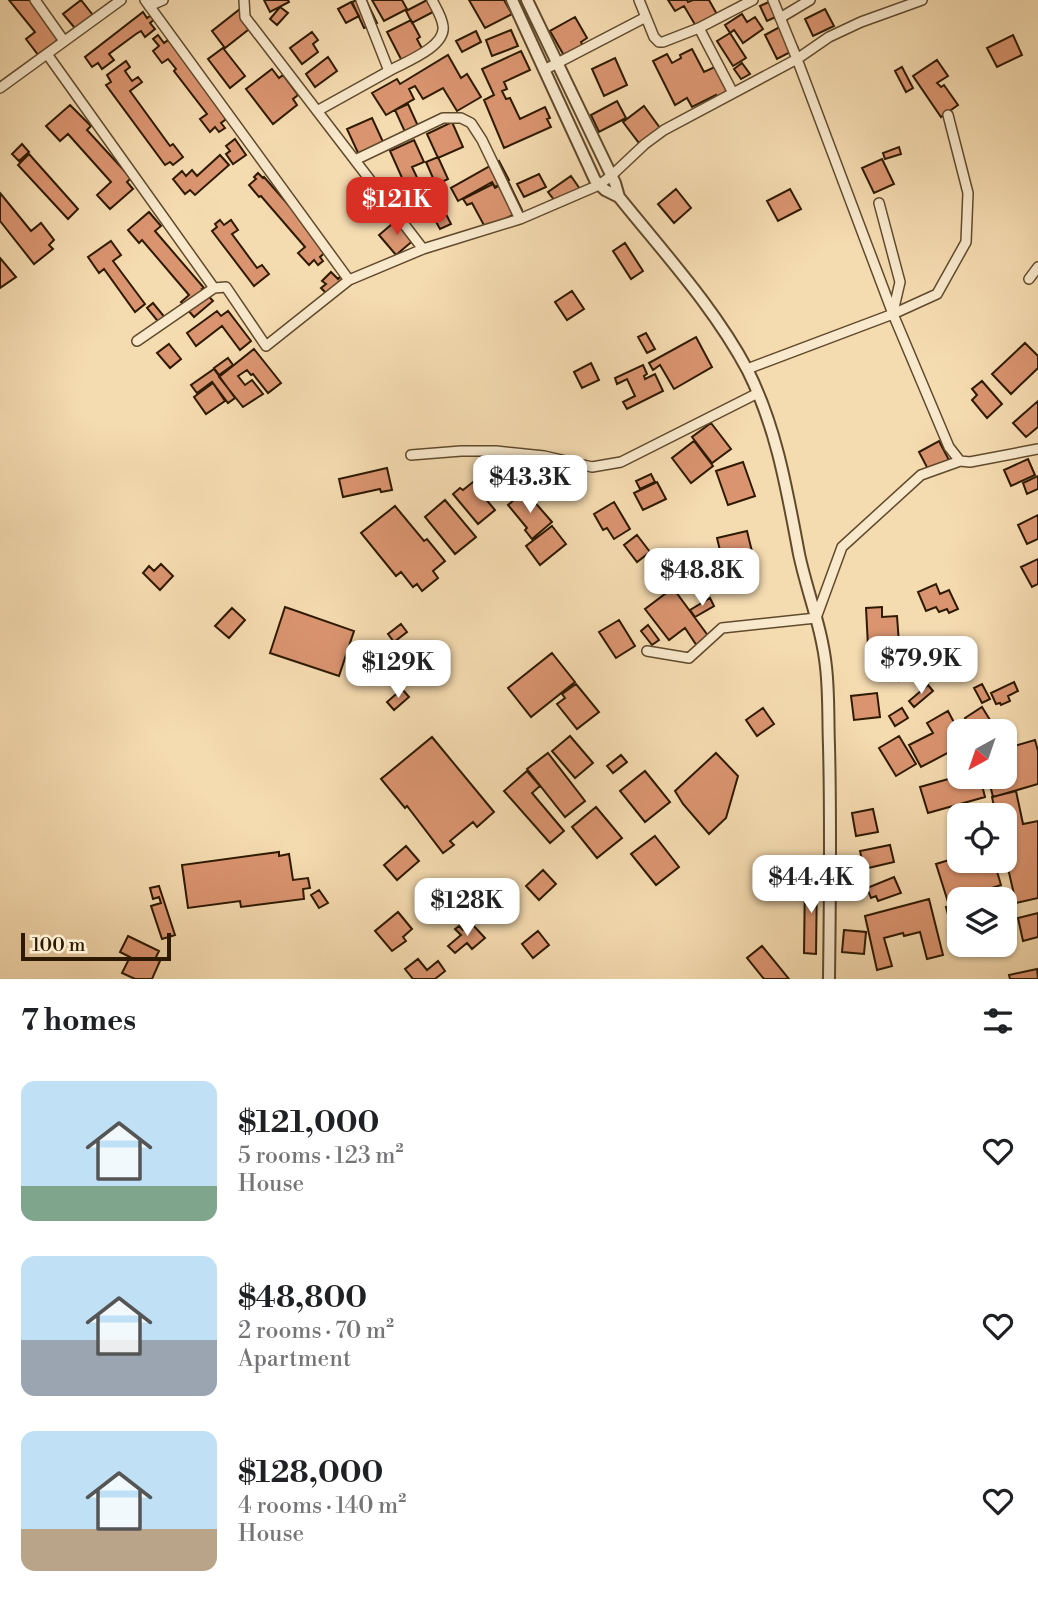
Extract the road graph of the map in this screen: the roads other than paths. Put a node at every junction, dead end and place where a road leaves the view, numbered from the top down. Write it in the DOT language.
graph roads {
  1 [pos="35,0"];
  2 [pos="121,0"];
  3 [pos="163,0"];
  4 [pos="244,0"];
  5 [pos="361,0"];
  6 [pos="432,0"];
  7 [pos="512,0"];
  8 [pos="527,0"];
  9 [pos="639,0"];
  10 [pos="753,0"];
  11 [pos="773,0"];
  12 [pos="810,0"];
  13 [pos="922,0"];
  14 [pos="147,3"];
  15 [pos="646,17"];
  16 [pos="780,18"];
  17 [pos="699,28"];
  18 [pos="64,41"];
  19 [pos="47,54"];
  20 [pos="797,60"];
  21 [pos="557,64"];
  22 [pos="544,70"];
  23 [pos="389,71"];
  24 [pos="0,88"];
  25 [pos="733,93"];
  26 [pos="317,111"];
  27 [pos="948,115"];
  28 [pos="355,160"];
  29 [pos="611,176"];
  30 [pos="599,185"];
  31 [pos="619,197"];
  32 [pos="879,203"];
  33 [pos="520,219"];
  34 [pos="423,249"];
  35 [pos="1038,267"];
  36 [pos="1029,279"];
  37 [pos="349,280"];
  38 [pos="214,288"];
  39 [pos="893,314"];
  40 [pos="137,341"];
  41 [pos="747,369"];
  42 [pos="758,393"];
  43 [pos="1038,449"];
  44 [pos="411,455"];
  45 [pos="960,461"];
  46 [pos="816,618"];
  47 [pos="647,651"];
  48 [pos="829,979"];
  1 -- 18 [label="street"];
  2 -- 18 [label="street"];
  3 -- 14 [label="street"];
  4 -- 26 [label="street"];
  5 -- 23 [label="street"];
  6 -- 23 [label="street"];
  7 -- 22 [label="street"];
  8 -- 21 [label="street"];
  9 -- 15 [label="street"];
  10 -- 17 [label="street"];
  11 -- 16 [label="street"];
  12 -- 16 [label="street"];
  13 -- 20 [label="street"];
  14 -- 37 [label="street"];
  15 -- 17 [label="street"];
  15 -- 21 [label="street"];
  16 -- 20 [label="street"];
  17 -- 25 [label="street"];
  18 -- 19 [label="street"];
  19 -- 24 [label="street"];
  19 -- 38 [label="street"];
  20 -- 25 [label="street"];
  20 -- 39 [label="street"];
  21 -- 22 [label="street"];
  21 -- 29 [label="street"];
  22 -- 30 [label="street"];
  23 -- 26 [label="street"];
  25 -- 29 [label="street"];
  26 -- 28 [label="street"];
  27 -- 39 [label="street"];
  28 -- 33 [label="street"];
  28 -- 34 [label="street"];
  29 -- 30 [label="street"];
  29 -- 31 [label="street"];
  30 -- 31 [label="street"];
  30 -- 33 [label="street"];
  31 -- 41 [label="street"];
  32 -- 39 [label="street"];
  33 -- 34 [label="street"];
  34 -- 37 [label="street"];
  35 -- 36 [label="street"];
  37 -- 38 [label="street"];
  38 -- 40 [label="street"];
  39 -- 41 [label="street"];
  39 -- 45 [label="street"];
  41 -- 42 [label="street"];
  42 -- 44 [label="street"];
  42 -- 46 [label="street"];
  43 -- 45 [label="street"];
  45 -- 46 [label="street"];
  46 -- 47 [label="street"];
  46 -- 48 [label="street"];
}
